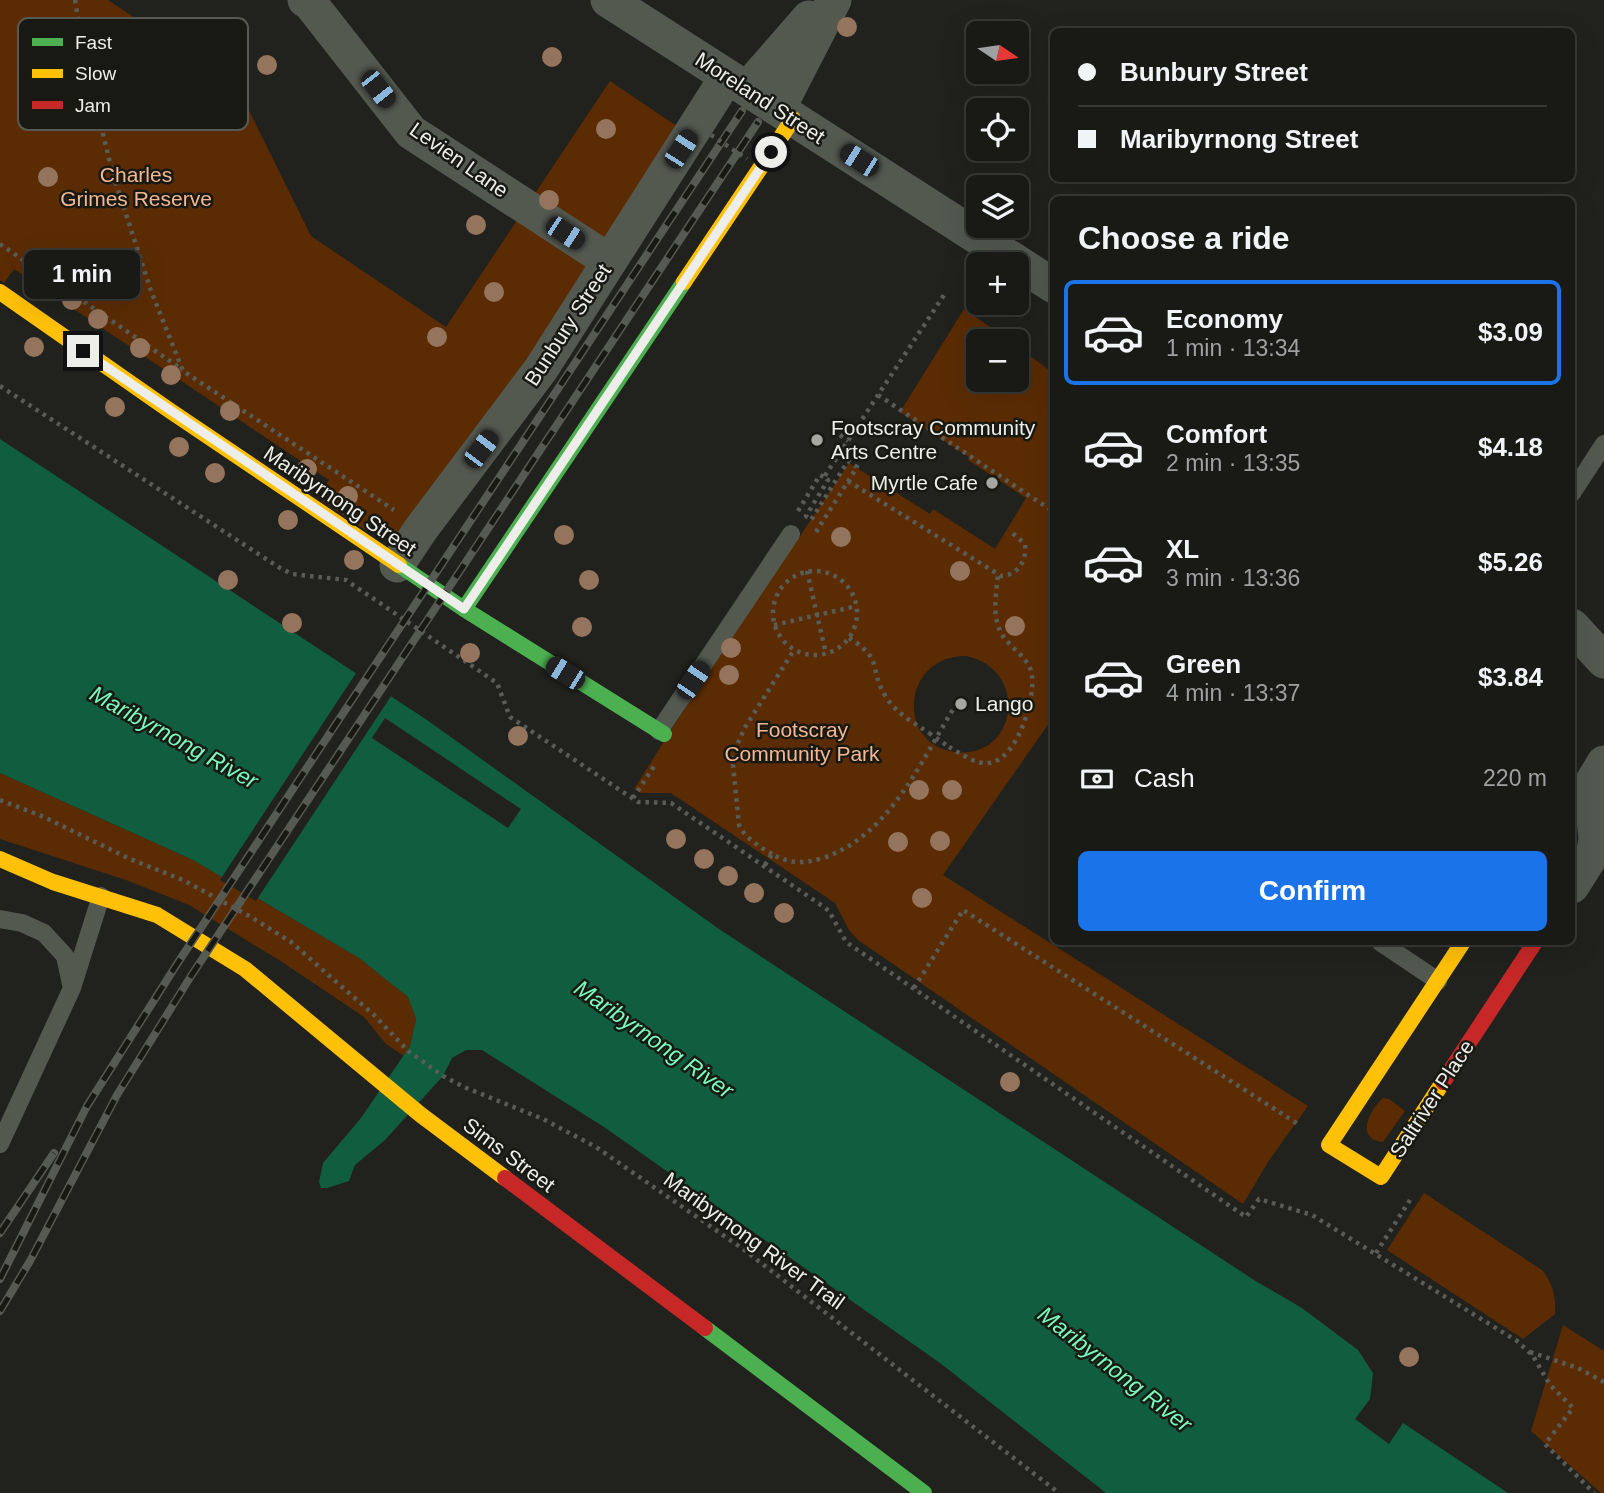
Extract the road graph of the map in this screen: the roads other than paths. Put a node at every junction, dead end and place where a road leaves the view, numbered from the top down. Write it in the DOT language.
graph roads {
  1 [pos="305,0"];
  2 [pos="608,0"];
  3 [pos="824,0"];
  4 [pos="834,0"];
  5 [pos="737,83"];
  6 [pos="785,114"];
  7 [pos="610,261"];
  8 [pos="1050,283"];
  9 [pos="0,292"];
  10 [pos="1604,444"];
  11 [pos="1575,488"];
  12 [pos="791,534"];
  13 [pos="397,565"];
  14 [pos="464,609"];
  15 [pos="1575,627"];
  16 [pos="1575,629"];
  17 [pos="1604,634"];
  18 [pos="1604,661"];
  19 [pos="662,732"];
  20 [pos="1604,763"];
  21 [pos="1604,796"];
  22 [pos="1575,801"];
  23 [pos="0,859"];
  24 [pos="0,874"];
  25 [pos="1575,881"];
  26 [pos="52,882"];
  27 [pos="101,896"];
  28 [pos="0,919"];
  29 [pos="1384,945"];
  30 [pos="1461,945"];
  31 [pos="1533,945"];
  32 [pos="1438,981"];
  33 [pos="72,988"];
  34 [pos="0,1144"];
  35 [pos="924,1493"];
  1 -- 7 [label="street, Levien Lane"];
  2 -- 5 [label="street, Moreland Street"];
  3 -- 5 [label="street, Bunbury Street"];
  4 -- 6 [label="street"];
  5 -- 6 [label="street, Moreland Street"];
  5 -- 7 [label="street, Bunbury Street"];
  6 -- 8 [label="street, Moreland Street"];
  6 -- 14 [label="street"];
  7 -- 13 [label="street, Bunbury Street"];
  9 -- 13 [label="street, Maribyrnong Street"];
  10 -- 11 [label="lane"];
  12 -- 19 [label="lane"];
  13 -- 14 [label="street, Maribyrnong Street"];
  14 -- 19 [label="street, Maribyrnong Street"];
  15 -- 17 [label="street"];
  16 -- 18 [label="street"];
  20 -- 22 [label="street"];
  21 -- 25 [label="street"];
  23 -- 26 [label="street, Sims Street"];
  24 -- 26 [label="street, Sims Street"];
  26 -- 27 [label="street, Sims Street"];
  27 -- 33 [label="lane"];
  27 -- 35 [label="street, Sims Street"];
  28 -- 33 [label="lane"];
  29 -- 32 [label="lane"];
  30 -- 32 [label="street, Saltriver Place"];
  31 -- 32 [label="street, Saltriver Place"];
  33 -- 34 [label="lane"];
}
